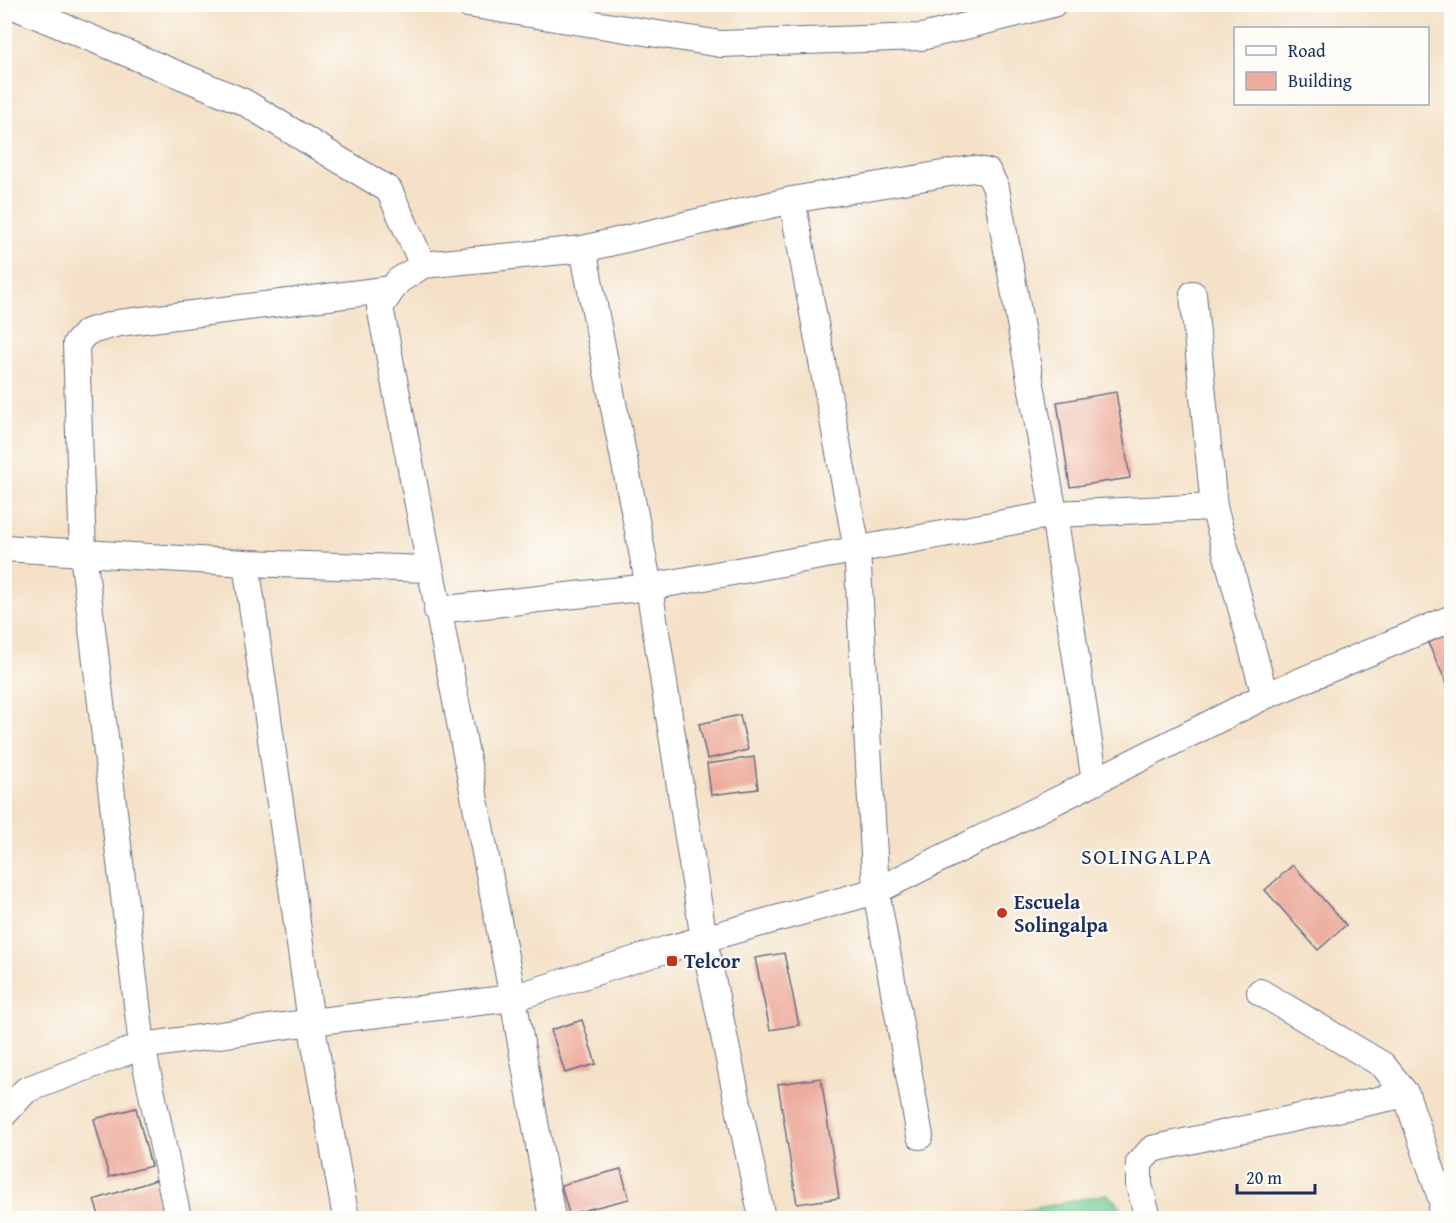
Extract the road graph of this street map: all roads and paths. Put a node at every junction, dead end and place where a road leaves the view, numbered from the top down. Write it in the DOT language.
graph roads {
  1 [pos="9,4"];
  2 [pos="468,4"];
  3 [pos="1053,4"];
  4 [pos="792,200"];
  5 [pos="583,249"];
  6 [pos="423,265"];
  7 [pos="392,289"];
  8 [pos="1193,294"];
  9 [pos="1214,507"];
  10 [pos="1054,514"];
  11 [pos="4,548"];
  12 [pos="857,549"];
  13 [pos="83,553"];
  14 [pos="246,563"];
  15 [pos="429,569"];
  16 [pos="649,587"];
  17 [pos="437,610"];
  18 [pos="1452,618"];
  19 [pos="1265,696"];
  20 [pos="1095,782"];
  21 [pos="876,891"];
  22 [pos="704,940"];
  23 [pos="1260,992"];
  24 [pos="513,998"];
  25 [pos="311,1022"];
  26 [pos="142,1046"];
  27 [pos="1406,1094"];
  28 [pos="4,1114"];
  29 [pos="920,1136"];
  30 [pos="1445,1209"];
  31 [pos="178,1218"];
  32 [pos="346,1218"];
  33 [pos="552,1218"];
  34 [pos="762,1218"];
  35 [pos="1148,1218"];
  1 -- 6 [label="street"];
  2 -- 3 [label="street"];
  4 -- 5 [label="street"];
  4 -- 10 [label="street"];
  4 -- 12 [label="street"];
  5 -- 6 [label="street"];
  5 -- 16 [label="street"];
  6 -- 7 [label="street"];
  7 -- 13 [label="street"];
  7 -- 15 [label="street"];
  8 -- 9 [label="street"];
  9 -- 10 [label="street"];
  9 -- 19 [label="street"];
  10 -- 12 [label="street"];
  10 -- 20 [label="street"];
  11 -- 13 [label="street"];
  12 -- 16 [label="street"];
  12 -- 21 [label="street"];
  13 -- 14 [label="street"];
  13 -- 26 [label="street"];
  14 -- 15 [label="street"];
  14 -- 25 [label="street"];
  15 -- 17 [label="street"];
  16 -- 17 [label="street"];
  16 -- 22 [label="street"];
  17 -- 24 [label="street"];
  18 -- 19 [label="street"];
  19 -- 20 [label="street"];
  20 -- 21 [label="street"];
  21 -- 22 [label="street"];
  21 -- 29 [label="street"];
  22 -- 24 [label="street"];
  22 -- 34 [label="street"];
  23 -- 27 [label="street"];
  24 -- 25 [label="street"];
  24 -- 33 [label="street"];
  25 -- 26 [label="street"];
  25 -- 32 [label="street"];
  26 -- 28 [label="street"];
  26 -- 31 [label="street"];
  27 -- 30 [label="street"];
  27 -- 35 [label="street"];
}
